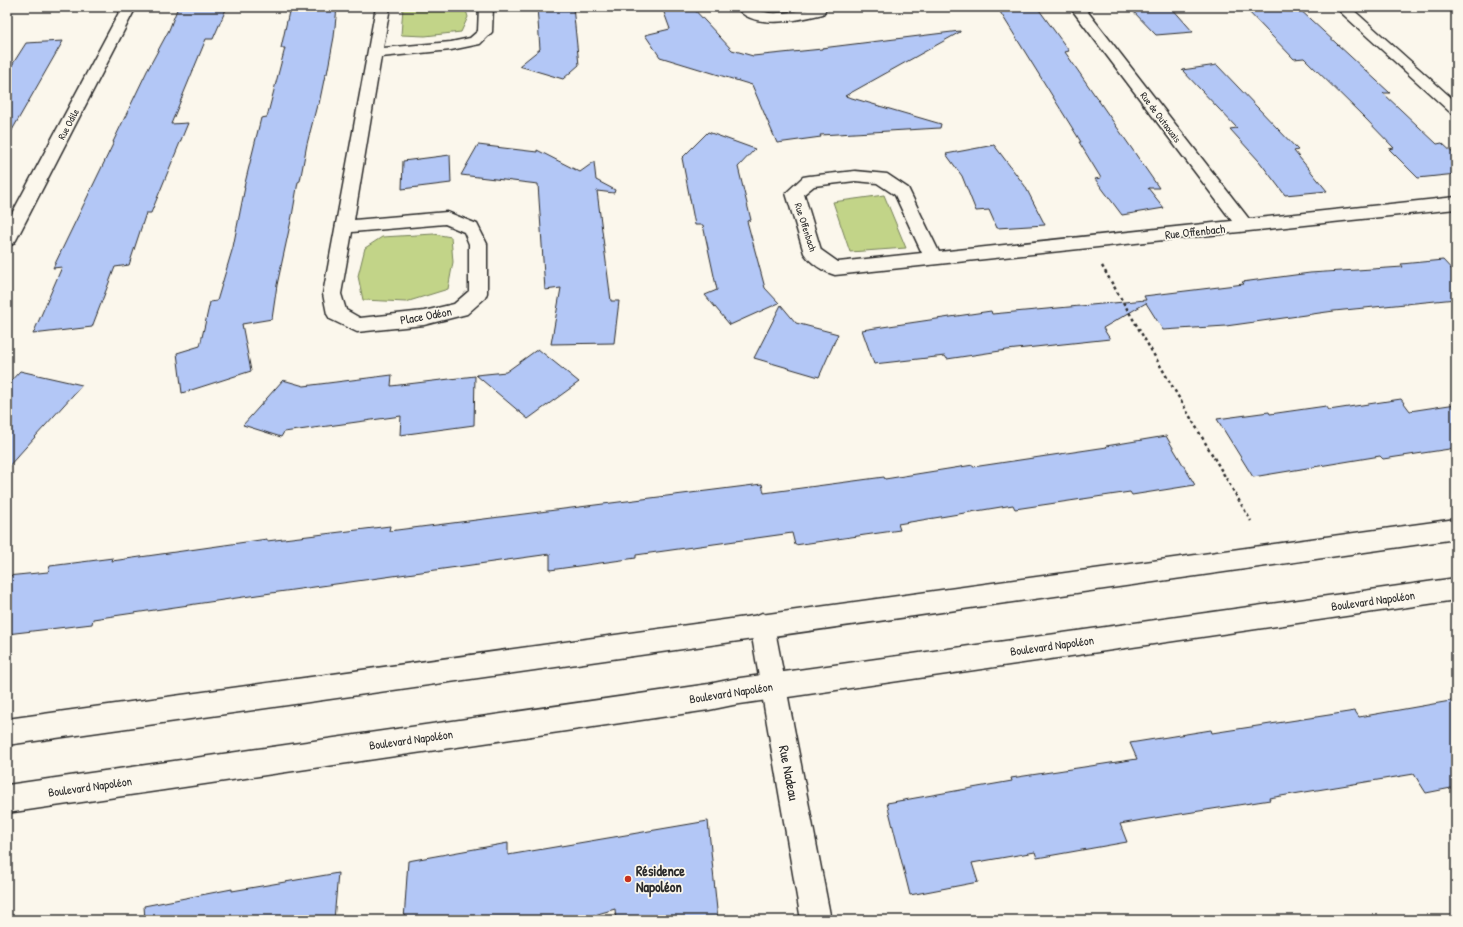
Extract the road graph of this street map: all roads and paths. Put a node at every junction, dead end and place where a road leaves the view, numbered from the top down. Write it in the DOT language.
graph roads {
  1 [pos="129,7"];
  2 [pos="383,7"];
  3 [pos="486,7"];
  4 [pos="743,7"];
  5 [pos="820,7"];
  6 [pos="1077,7"];
  7 [pos="1342,7"];
  8 [pos="376,53"];
  9 [pos="1456,110"];
  10 [pos="1456,203"];
  11 [pos="1245,226"];
  12 [pos="345,227"];
  13 [pos="7,240"];
  14 [pos="933,258"];
  15 [pos="1101,264"];
  16 [pos="1251,521"];
  17 [pos="1456,529"];
  18 [pos="1456,589"];
  19 [pos="762,626"];
  20 [pos="774,686"];
  21 [pos="7,732"];
  22 [pos="7,799"];
  23 [pos="816,920"];
  1 -- 13 [label="street, Rue Odile"];
  2 -- 8 [label="street, Place Odéon"];
  3 -- 8 [label="street"];
  4 -- 5 [label="street"];
  6 -- 11 [label="street, Rue de Outaouais"];
  7 -- 9 [label="street"];
  8 -- 12 [label="street, Place Odéon"];
  10 -- 11 [label="street, Rue Offenbach"];
  11 -- 14 [label="street, Rue Offenbach"];
  12 -- 12 [label="street, Place Odéon"];
  14 -- 14 [label="street, Rue Offenbach"];
  15 -- 16 [label="path"];
  17 -- 19 [label="street"];
  18 -- 20 [label="street, Boulevard Napoléon"];
  19 -- 20 [label="street, Rue Nadeau"];
  19 -- 21 [label="street"];
  20 -- 22 [label="street, Boulevard Napoléon"];
  20 -- 23 [label="street, Rue Nadeau"];
}
